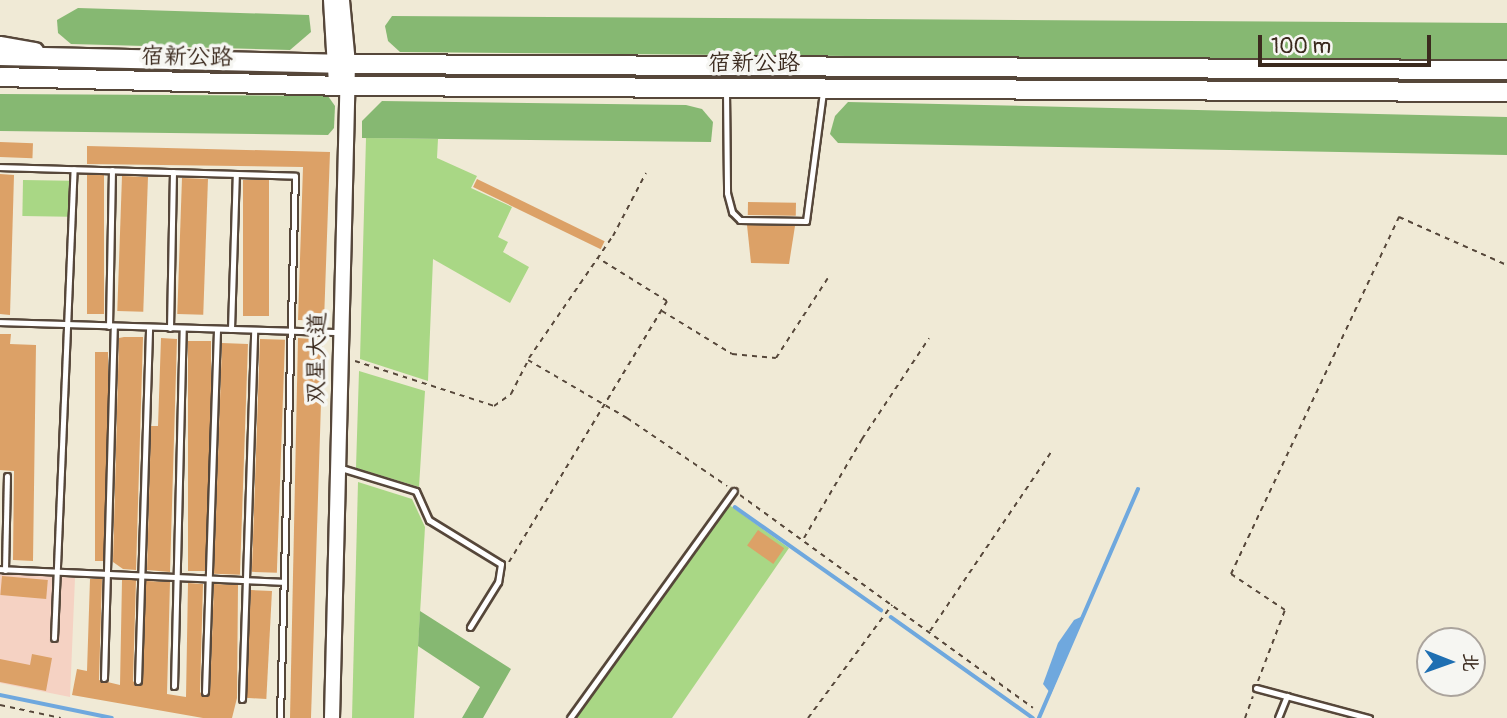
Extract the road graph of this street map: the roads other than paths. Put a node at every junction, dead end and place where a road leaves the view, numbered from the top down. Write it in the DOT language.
graph roads {
  1 [pos="331,0"];
  2 [pos="342,0"];
  3 [pos="0,45"];
  4 [pos="0,56"];
  5 [pos="69,58"];
  6 [pos="343,64"];
  7 [pos="1507,71"];
  8 [pos="0,77"];
  9 [pos="341,86"];
  10 [pos="726,88"];
  11 [pos="823,88"];
  12 [pos="1507,92"];
  13 [pos="0,167"];
  14 [pos="75,169"];
  15 [pos="112,170"];
  16 [pos="173,172"];
  17 [pos="236,174"];
  18 [pos="0,323"];
  19 [pos="69,325"];
  20 [pos="111,326"];
  21 [pos="149,327"];
  22 [pos="170,328"];
  23 [pos="184,328"];
  24 [pos="217,329"];
  25 [pos="231,330"];
  26 [pos="254,330"];
  27 [pos="291,331"];
  28 [pos="341,332"];
  29 [pos="338,468"];
  30 [pos="7,476"];
  31 [pos="734,491"];
  32 [pos="2,570"];
  33 [pos="59,572"];
  34 [pos="107,574"];
  35 [pos="141,576"];
  36 [pos="177,577"];
  37 [pos="209,579"];
  38 [pos="245,580"];
  39 [pos="284,582"];
  40 [pos="470,627"];
  41 [pos="54,638"];
  42 [pos="104,678"];
  43 [pos="138,681"];
  44 [pos="174,686"];
  45 [pos="1256,688"];
  46 [pos="205,692"];
  47 [pos="1287,696"];
  48 [pos="242,699"];
  49 [pos="280,718"];
  50 [pos="332,718"];
  51 [pos="570,718"];
  52 [pos="1278,718"];
  53 [pos="1369,718"];
  1 -- 6 [label="street, 双星大道"];
  2 -- 6 [label="street, 双星大道"];
  3 -- 5 [label="main road"];
  4 -- 5 [label="highway, 宿新公路"];
  5 -- 6 [label="highway, 宿新公路"];
  6 -- 7 [label="highway, 宿新公路"];
  6 -- 9 [label="street, 双星大道"];
  8 -- 9 [label="highway, 宿新公路"];
  9 -- 10 [label="highway, 宿新公路"];
  9 -- 28 [label="street, 双星大道"];
  10 -- 11 [label="highway, 宿新公路"];
  10 -- 11 [label="lane"];
  11 -- 12 [label="highway, 宿新公路"];
  13 -- 14 [label="lane"];
  14 -- 15 [label="lane"];
  14 -- 19 [label="lane"];
  15 -- 16 [label="lane"];
  15 -- 20 [label="lane"];
  16 -- 17 [label="lane"];
  16 -- 22 [label="lane"];
  17 -- 25 [label="lane"];
  17 -- 27 [label="lane"];
  18 -- 19 [label="lane"];
  19 -- 20 [label="lane"];
  19 -- 33 [label="lane"];
  20 -- 21 [label="lane"];
  20 -- 34 [label="lane"];
  21 -- 22 [label="lane"];
  21 -- 35 [label="lane"];
  22 -- 23 [label="lane"];
  23 -- 24 [label="lane"];
  23 -- 36 [label="lane"];
  24 -- 25 [label="lane"];
  24 -- 37 [label="lane"];
  25 -- 26 [label="lane"];
  26 -- 27 [label="lane"];
  26 -- 38 [label="lane"];
  27 -- 28 [label="lane"];
  27 -- 39 [label="lane"];
  28 -- 29 [label="street, 双星大道"];
  29 -- 40 [label="lane"];
  29 -- 50 [label="street, 双星大道"];
  30 -- 32 [label="lane"];
  31 -- 51 [label="lane"];
  32 -- 33 [label="lane"];
  33 -- 34 [label="lane"];
  33 -- 41 [label="lane"];
  34 -- 35 [label="lane"];
  34 -- 42 [label="lane"];
  35 -- 36 [label="lane"];
  35 -- 43 [label="lane"];
  36 -- 37 [label="lane"];
  36 -- 44 [label="lane"];
  37 -- 38 [label="lane"];
  37 -- 46 [label="lane"];
  38 -- 39 [label="lane"];
  38 -- 48 [label="lane"];
  39 -- 49 [label="lane"];
  45 -- 47 [label="lane"];
  47 -- 52 [label="lane"];
  47 -- 53 [label="lane"];
}
